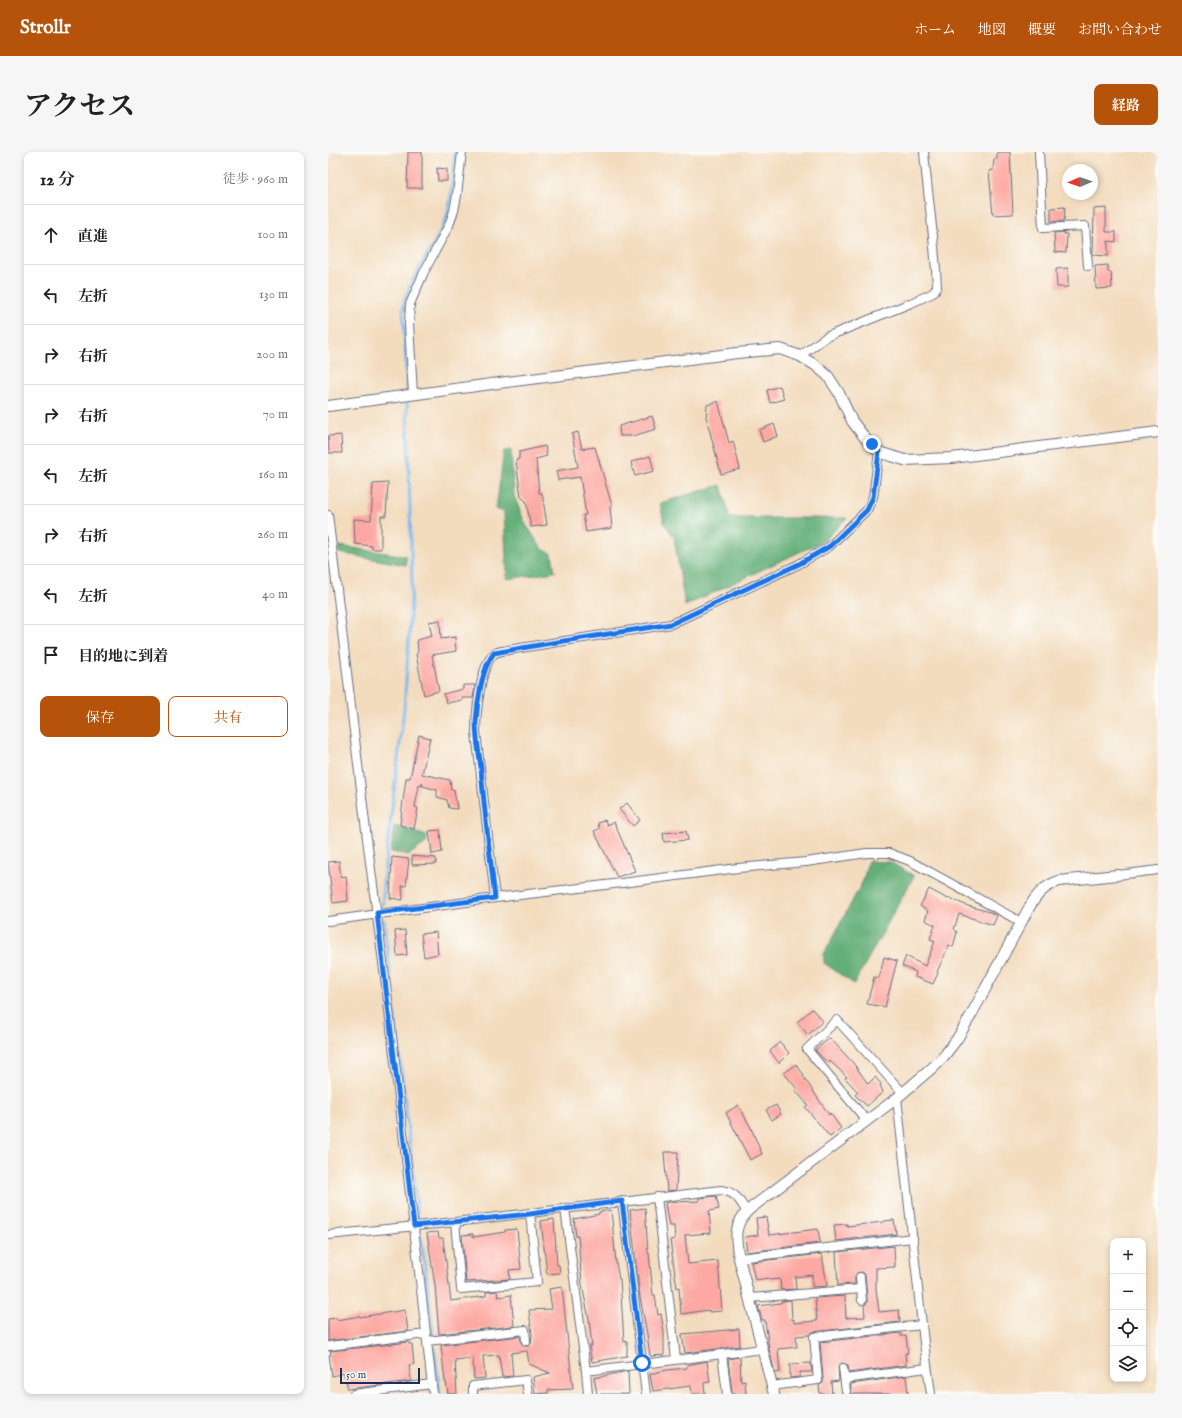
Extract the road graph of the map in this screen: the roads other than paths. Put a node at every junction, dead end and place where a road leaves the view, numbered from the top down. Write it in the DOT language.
graph roads {
  1 [pos="462,152"];
  2 [pos="924,152"];
  3 [pos="1039,152"];
  4 [pos="1088,266"];
  5 [pos="800,356"];
  6 [pos="414,394"];
  7 [pos="328,406"];
  8 [pos="1158,432"];
  9 [pos="879,452"];
  10 [pos="328,516"];
  11 [pos="1158,870"];
  12 [pos="1118,875"];
  13 [pos="495,898"];
  14 [pos="377,913"];
  15 [pos="328,921"];
  16 [pos="1021,922"];
  17 [pos="900,1095"];
  18 [pos="866,1120"];
  19 [pos="657,1197"];
  20 [pos="622,1201"];
  21 [pos="565,1208"];
  22 [pos="747,1212"];
  23 [pos="530,1214"];
  24 [pos="455,1222"];
  25 [pos="414,1226"];
  26 [pos="328,1235"];
  27 [pos="913,1238"];
  28 [pos="739,1258"];
  29 [pos="860,1277"];
  30 [pos="860,1289"];
  31 [pos="750,1298"];
  32 [pos="862,1300"];
  33 [pos="922,1325"];
  34 [pos="427,1338"];
  35 [pos="526,1341"];
  36 [pos="328,1346"];
  37 [pos="763,1349"];
  38 [pos="722,1354"];
  39 [pos="676,1359"];
  40 [pos="642,1363"];
  41 [pos="844,1368"];
  42 [pos="927,1368"];
  43 [pos="586,1371"];
  44 [pos="845,1379"];
  45 [pos="432,1384"];
  46 [pos="772,1390"];
  47 [pos="846,1391"];
  48 [pos="354,1394"];
  49 [pos="433,1394"];
  50 [pos="474,1394"];
  51 [pos="528,1394"];
  52 [pos="588,1394"];
  53 [pos="646,1394"];
  54 [pos="727,1394"];
  55 [pos="931,1394"];
  1 -- 6 [label="street"];
  2 -- 5 [label="street"];
  3 -- 4 [label="street"];
  5 -- 6 [label="street"];
  5 -- 9 [label="street"];
  6 -- 7 [label="street"];
  8 -- 9 [label="street"];
  9 -- 13 [label="street"];
  10 -- 14 [label="street"];
  11 -- 12 [label="street"];
  12 -- 16 [label="street"];
  13 -- 14 [label="street"];
  13 -- 16 [label="street"];
  14 -- 15 [label="street"];
  14 -- 25 [label="street"];
  16 -- 17 [label="street"];
  17 -- 18 [label="street"];
  17 -- 18 [label="street"];
  17 -- 27 [label="street"];
  18 -- 22 [label="street"];
  19 -- 20 [label="street"];
  19 -- 22 [label="street"];
  19 -- 39 [label="street"];
  20 -- 21 [label="street"];
  20 -- 40 [label="street"];
  21 -- 23 [label="street"];
  21 -- 43 [label="street"];
  22 -- 28 [label="street"];
  23 -- 24 [label="street"];
  23 -- 24 [label="street"];
  24 -- 25 [label="street"];
  25 -- 26 [label="street"];
  25 -- 34 [label="street"];
  27 -- 28 [label="street"];
  27 -- 33 [label="street"];
  28 -- 31 [label="street"];
  29 -- 30 [label="street"];
  30 -- 31 [label="street"];
  30 -- 32 [label="street"];
  31 -- 37 [label="street"];
  33 -- 42 [label="street"];
  33 -- 46 [label="street"];
  34 -- 35 [label="street"];
  34 -- 36 [label="street"];
  34 -- 45 [label="street"];
  37 -- 38 [label="street"];
  37 -- 46 [label="street"];
  38 -- 39 [label="street"];
  38 -- 54 [label="street"];
  39 -- 40 [label="street"];
  40 -- 43 [label="street"];
  40 -- 53 [label="street"];
  41 -- 44 [label="street"];
  42 -- 44 [label="street"];
  42 -- 55 [label="street"];
  43 -- 52 [label="street"];
  44 -- 47 [label="street"];
  45 -- 48 [label="street"];
  45 -- 49 [label="street"];
  50 -- 51 [label="street"];
}
